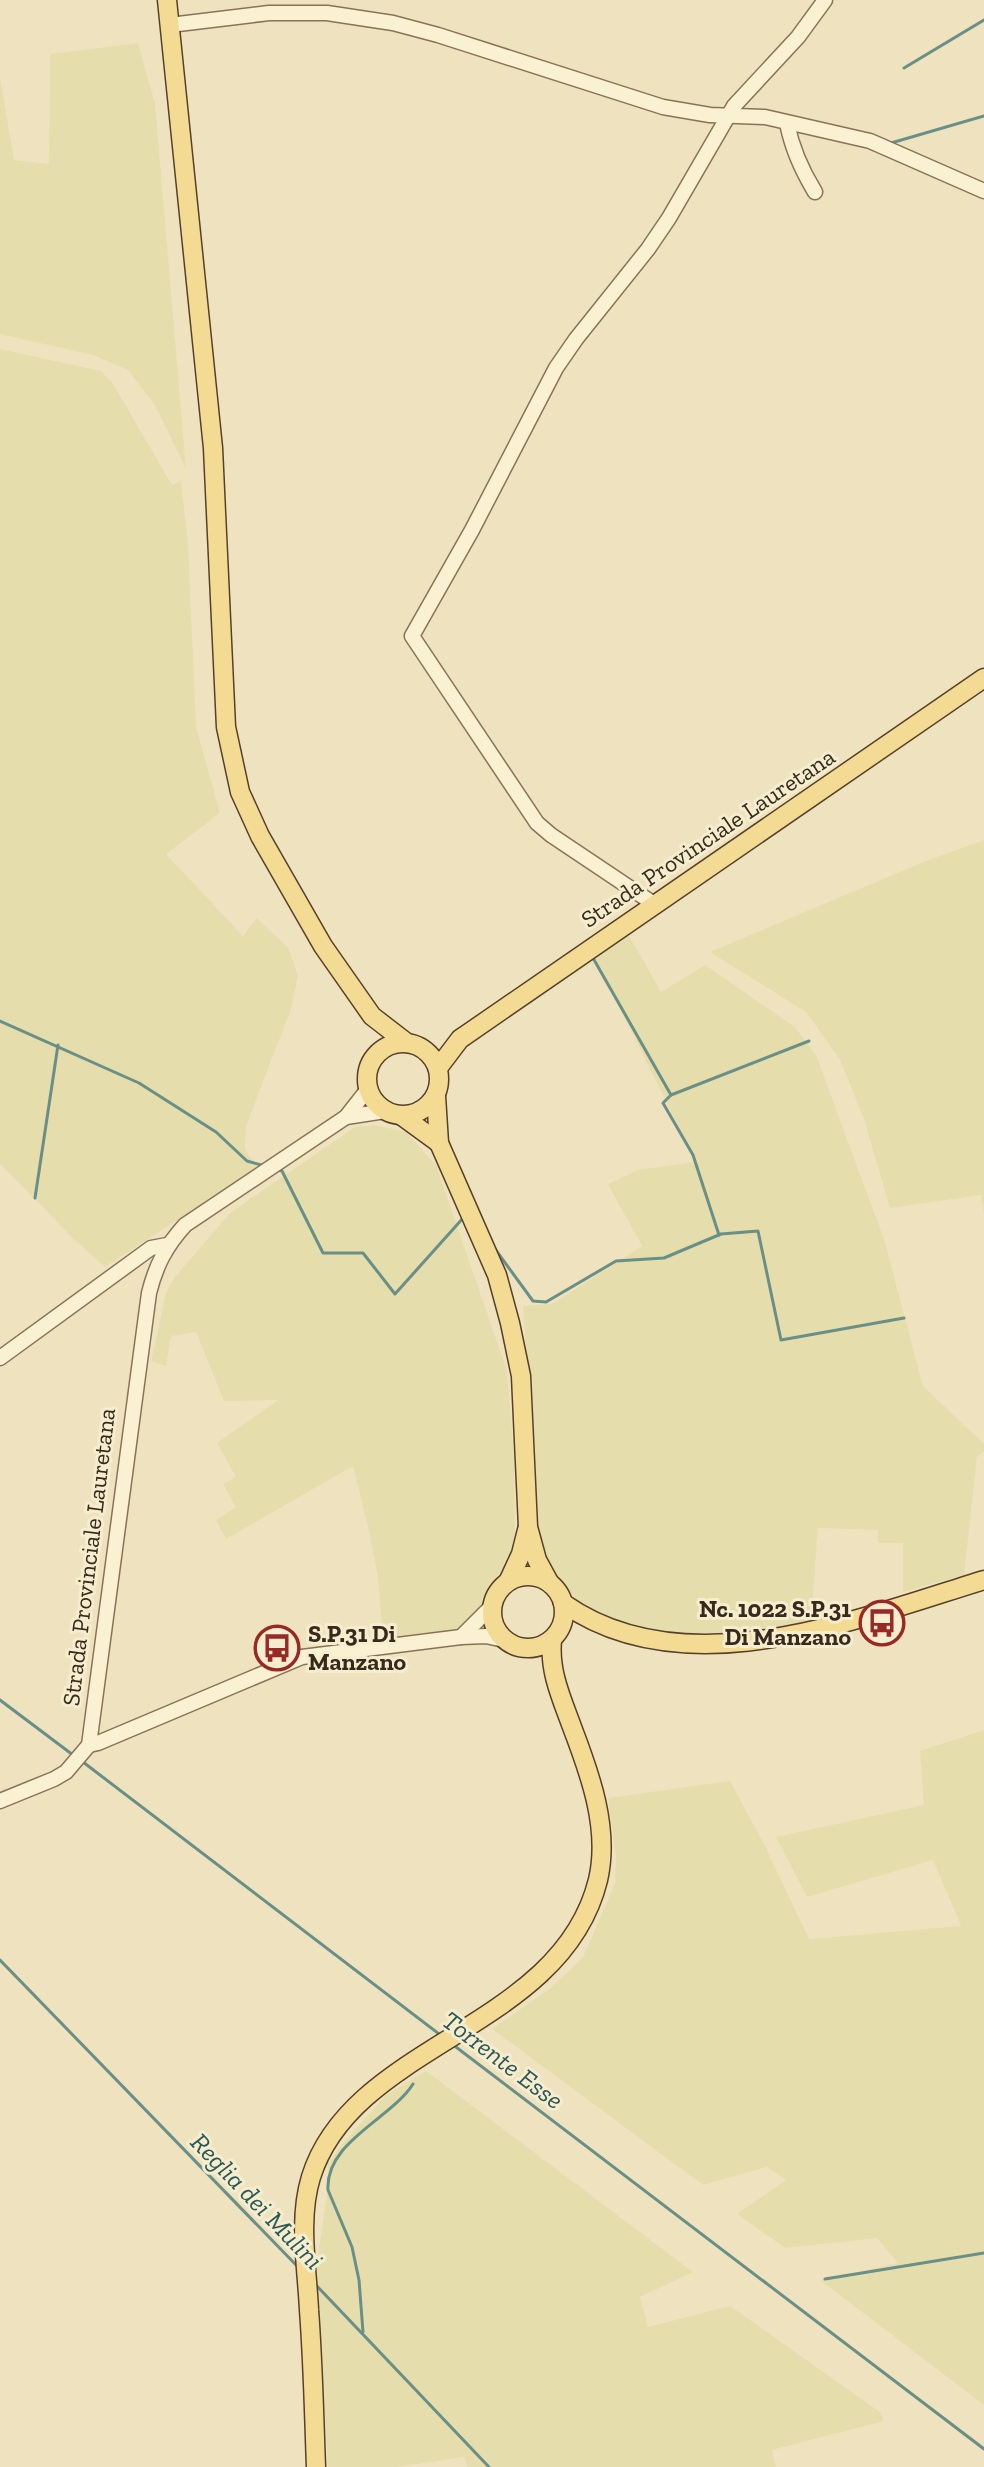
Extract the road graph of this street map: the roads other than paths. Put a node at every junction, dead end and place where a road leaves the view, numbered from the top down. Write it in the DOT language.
graph roads {
  1 [pos="167,0"];
  2 [pos="825,0"];
  3 [pos="170,25"];
  4 [pos="727,115"];
  5 [pos="787,123"];
  6 [pos="984,191"];
  7 [pos="815,192"];
  8 [pos="984,678"];
  9 [pos="654,904"];
  10 [pos="372,1016"];
  11 [pos="460,1039"];
  12 [pos="414,1045"];
  13 [pos="378,1052"];
  14 [pos="438,1068"];
  15 [pos="368,1089"];
  16 [pos="436,1096"];
  17 [pos="394,1113"];
  18 [pos="346,1117"];
  19 [pos="439,1143"];
  20 [pos="167,1245"];
  21 [pos="133,1260"];
  22 [pos="155,1268"];
  23 [pos="0,1358"];
  24 [pos="528,1527"];
  25 [pos="509,1580"];
  26 [pos="984,1580"];
  27 [pos="549,1582"];
  28 [pos="563,1603"];
  29 [pos="491,1607"];
  30 [pos="618,1632"];
  31 [pos="555,1636"];
  32 [pos="461,1637"];
  33 [pos="504,1640"];
  34 [pos="524,1649"];
  35 [pos="556,1684"];
  36 [pos="87,1747"];
  37 [pos="0,1801"];
  38 [pos="316,2467"];
  1 -- 3 [label="main road"];
  2 -- 4 [label="street"];
  3 -- 4 [label="street"];
  3 -- 10 [label="main road"];
  4 -- 5 [label="street"];
  4 -- 9 [label="street"];
  5 -- 6 [label="street"];
  5 -- 7 [label="street"];
  8 -- 9 [label="main road, Strada Provinciale Lauretana"];
  9 -- 11 [label="main road, Strada Provinciale Lauretana"];
  10 -- 12 [label="main road"];
  10 -- 13 [label="main road"];
  11 -- 12 [label="main road, Strada Provinciale Lauretana"];
  11 -- 14 [label="main road, Strada Provinciale Lauretana"];
  12 -- 13 [label="main road, Strada Provinciale Lauretana"];
  12 -- 14 [label="main road"];
  13 -- 15 [label="main road, Strada Provinciale Lauretana"];
  14 -- 16 [label="main road"];
  15 -- 17 [label="main road"];
  15 -- 18 [label="street, Strada Provinciale Lauretana"];
  16 -- 17 [label="main road, Strada Provinciale Lauretana"];
  16 -- 19 [label="main road"];
  17 -- 18 [label="street, Strada Provinciale Lauretana"];
  17 -- 19 [label="main road"];
  18 -- 20 [label="street, Strada Provinciale Lauretana"];
  19 -- 24 [label="main road"];
  20 -- 21 [label="street, Strada Provinciale Lauretana"];
  20 -- 22 [label="street, Strada Provinciale Lauretana"];
  21 -- 22 [label="street"];
  21 -- 23 [label="street, Strada Provinciale Lauretana"];
  22 -- 36 [label="street, Strada Provinciale Lauretana"];
  24 -- 25 [label="main road"];
  24 -- 27 [label="main road"];
  25 -- 27 [label="main road"];
  25 -- 29 [label="main road"];
  26 -- 30 [label="main road"];
  27 -- 28 [label="main road"];
  28 -- 30 [label="main road"];
  28 -- 31 [label="main road"];
  29 -- 32 [label="street"];
  29 -- 33 [label="main road"];
  30 -- 31 [label="main road"];
  31 -- 34 [label="main road"];
  31 -- 35 [label="main road"];
  32 -- 33 [label="street"];
  32 -- 36 [label="street"];
  33 -- 34 [label="main road"];
  34 -- 35 [label="main road"];
  35 -- 38 [label="main road"];
  36 -- 37 [label="street"];
}
